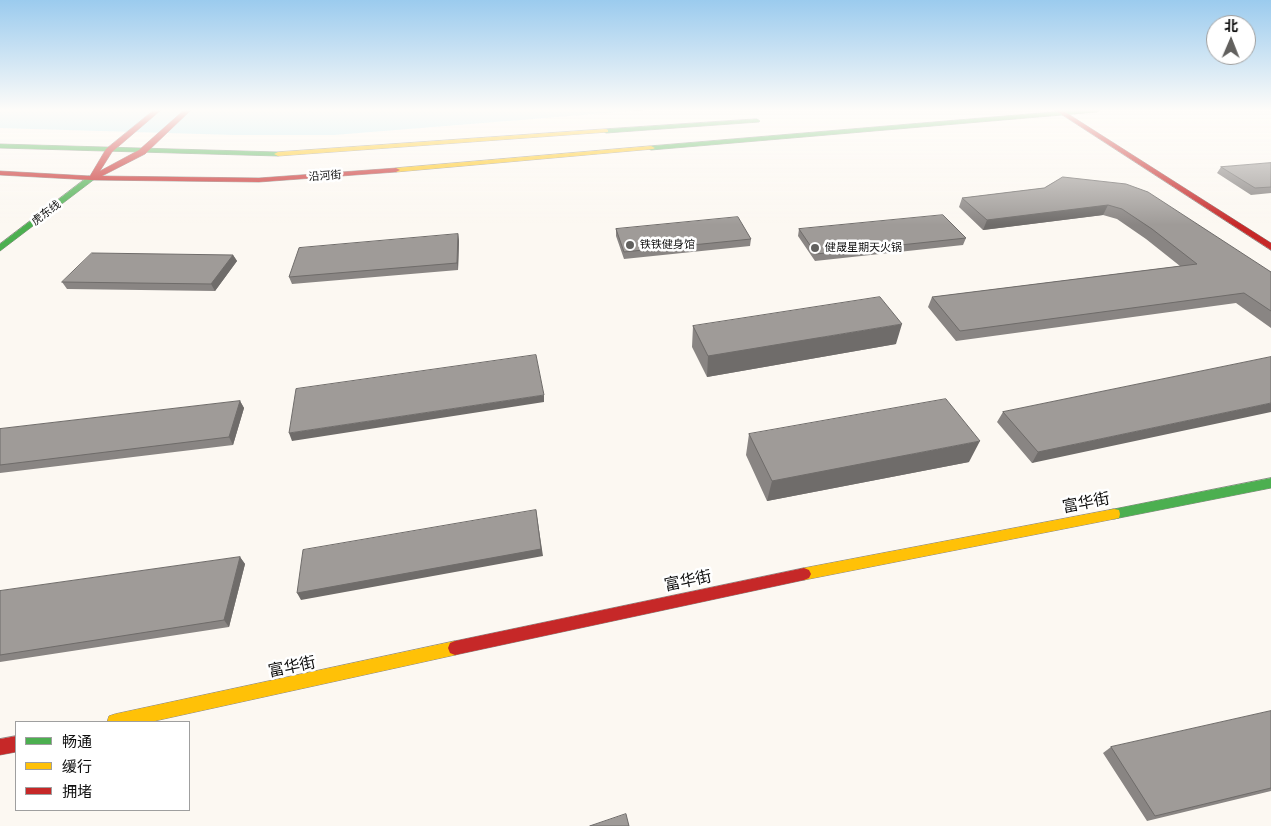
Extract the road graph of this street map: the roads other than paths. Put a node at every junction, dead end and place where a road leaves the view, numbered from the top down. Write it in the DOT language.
graph roads {
  1 [pos="56,149"];
  2 [pos="112,149"];
  3 [pos="146,149"];
  4 [pos="371,149"];
  5 [pos="644,149"];
  6 [pos="1118,149"];
  7 [pos="109,151"];
  8 [pos="142,152"];
  9 [pos="0,173"];
  10 [pos="92,178"];
  11 [pos="1271,247"];
  12 [pos="0,248"];
  13 [pos="1271,484"];
  14 [pos="120,721"];
  15 [pos="15,744"];
  16 [pos="0,747"];
  1 -- 7 [label="main road, 沿河街"];
  2 -- 7 [label="main road"];
  3 -- 8 [label="main road"];
  4 -- 8 [label="main road, 沿河街"];
  5 -- 10 [label="main road, 沿河街"];
  6 -- 11 [label="main road"];
  7 -- 8 [label="main road, 沿河街"];
  7 -- 10 [label="main road"];
  8 -- 10 [label="main road"];
  9 -- 10 [label="main road, 沿河街"];
  10 -- 12 [label="main road, 虎东线"];
  13 -- 14 [label="main road, 富华街"];
  15 -- 16 [label="main road"];
}
